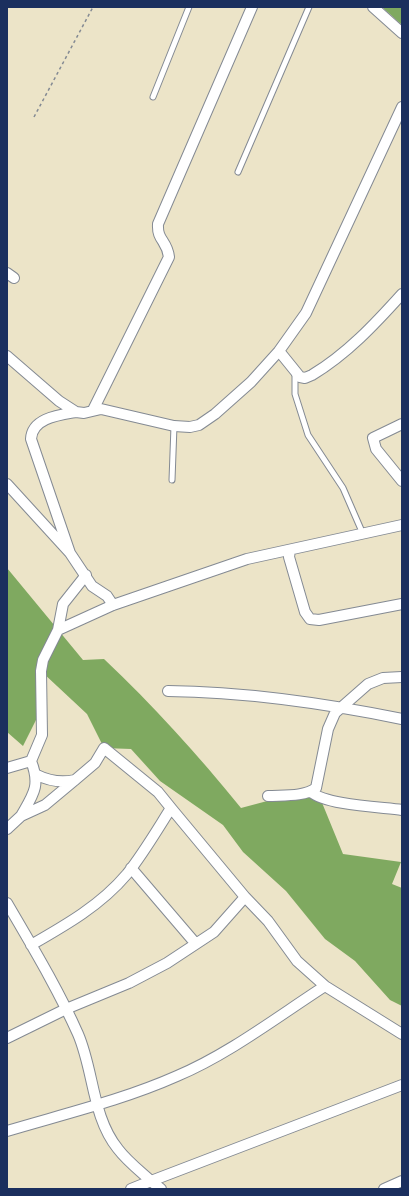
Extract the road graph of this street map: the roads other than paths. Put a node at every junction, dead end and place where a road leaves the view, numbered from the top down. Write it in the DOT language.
graph roads {
  1 [pos="189,7"];
  2 [pos="252,7"];
  3 [pos="309,7"];
  4 [pos="373,7"];
  5 [pos="402,33"];
  6 [pos="153,97"];
  7 [pos="402,107"];
  8 [pos="238,172"];
  9 [pos="402,294"];
  10 [pos="279,351"];
  11 [pos="7,356"];
  12 [pos="295,373"];
  13 [pos="93,410"];
  14 [pos="76,412"];
  15 [pos="402,424"];
  16 [pos="174,426"];
  17 [pos="172,480"];
  18 [pos="402,481"];
  19 [pos="7,484"];
  20 [pos="402,525"];
  21 [pos="363,534"];
  22 [pos="290,550"];
  23 [pos="70,553"];
  24 [pos="86,575"];
  25 [pos="402,604"];
  26 [pos="113,605"];
  27 [pos="58,630"];
  28 [pos="402,677"];
  29 [pos="168,691"];
  30 [pos="341,707"];
  31 [pos="402,719"];
  32 [pos="32,761"];
  33 [pos="7,768"];
  34 [pos="37,775"];
  35 [pos="75,780"];
  36 [pos="311,792"];
  37 [pos="268,796"];
  38 [pos="171,808"];
  39 [pos="402,810"];
  40 [pos="21,816"];
  41 [pos="7,830"];
  42 [pos="131,868"];
  43 [pos="246,897"];
  44 [pos="7,903"];
  45 [pos="196,944"];
  46 [pos="32,945"];
  47 [pos="325,986"];
  48 [pos="66,1009"];
  49 [pos="402,1034"];
  50 [pos="7,1038"];
  51 [pos="402,1085"];
  52 [pos="97,1104"];
  53 [pos="7,1131"];
  54 [pos="151,1181"];
  55 [pos="402,1181"];
  56 [pos="131,1189"];
  57 [pos="161,1189"];
  58 [pos="384,1189"];
  1 -- 6 [label="lane"];
  2 -- 13 [label="street"];
  3 -- 8 [label="lane"];
  4 -- 5 [label="street"];
  7 -- 10 [label="street"];
  9 -- 12 [label="street"];
  10 -- 12 [label="street"];
  10 -- 16 [label="street"];
  11 -- 14 [label="street"];
  12 -- 21 [label="lane"];
  13 -- 14 [label="street"];
  13 -- 16 [label="street"];
  14 -- 23 [label="street"];
  15 -- 18 [label="street"];
  16 -- 17 [label="lane"];
  19 -- 23 [label="street"];
  20 -- 21 [label="street"];
  21 -- 22 [label="street"];
  22 -- 25 [label="street"];
  22 -- 26 [label="street"];
  23 -- 24 [label="street"];
  24 -- 26 [label="street"];
  24 -- 27 [label="street"];
  26 -- 27 [label="street"];
  27 -- 32 [label="street"];
  28 -- 30 [label="street"];
  29 -- 30 [label="street"];
  30 -- 31 [label="street"];
  30 -- 36 [label="street"];
  32 -- 33 [label="street"];
  32 -- 34 [label="street"];
  34 -- 35 [label="street"];
  34 -- 40 [label="street"];
  35 -- 38 [label="street"];
  35 -- 40 [label="street"];
  36 -- 37 [label="street"];
  36 -- 39 [label="street"];
  38 -- 42 [label="street"];
  38 -- 43 [label="street"];
  40 -- 41 [label="street"];
  42 -- 45 [label="street"];
  42 -- 46 [label="street"];
  43 -- 45 [label="street"];
  43 -- 47 [label="street"];
  44 -- 46 [label="street"];
  45 -- 48 [label="street"];
  46 -- 48 [label="street"];
  47 -- 49 [label="street"];
  47 -- 52 [label="street"];
  48 -- 50 [label="street"];
  48 -- 52 [label="street"];
  51 -- 54 [label="street"];
  52 -- 53 [label="street"];
  52 -- 54 [label="street"];
  54 -- 56 [label="street"];
  54 -- 57 [label="street"];
  55 -- 58 [label="street"];
}
